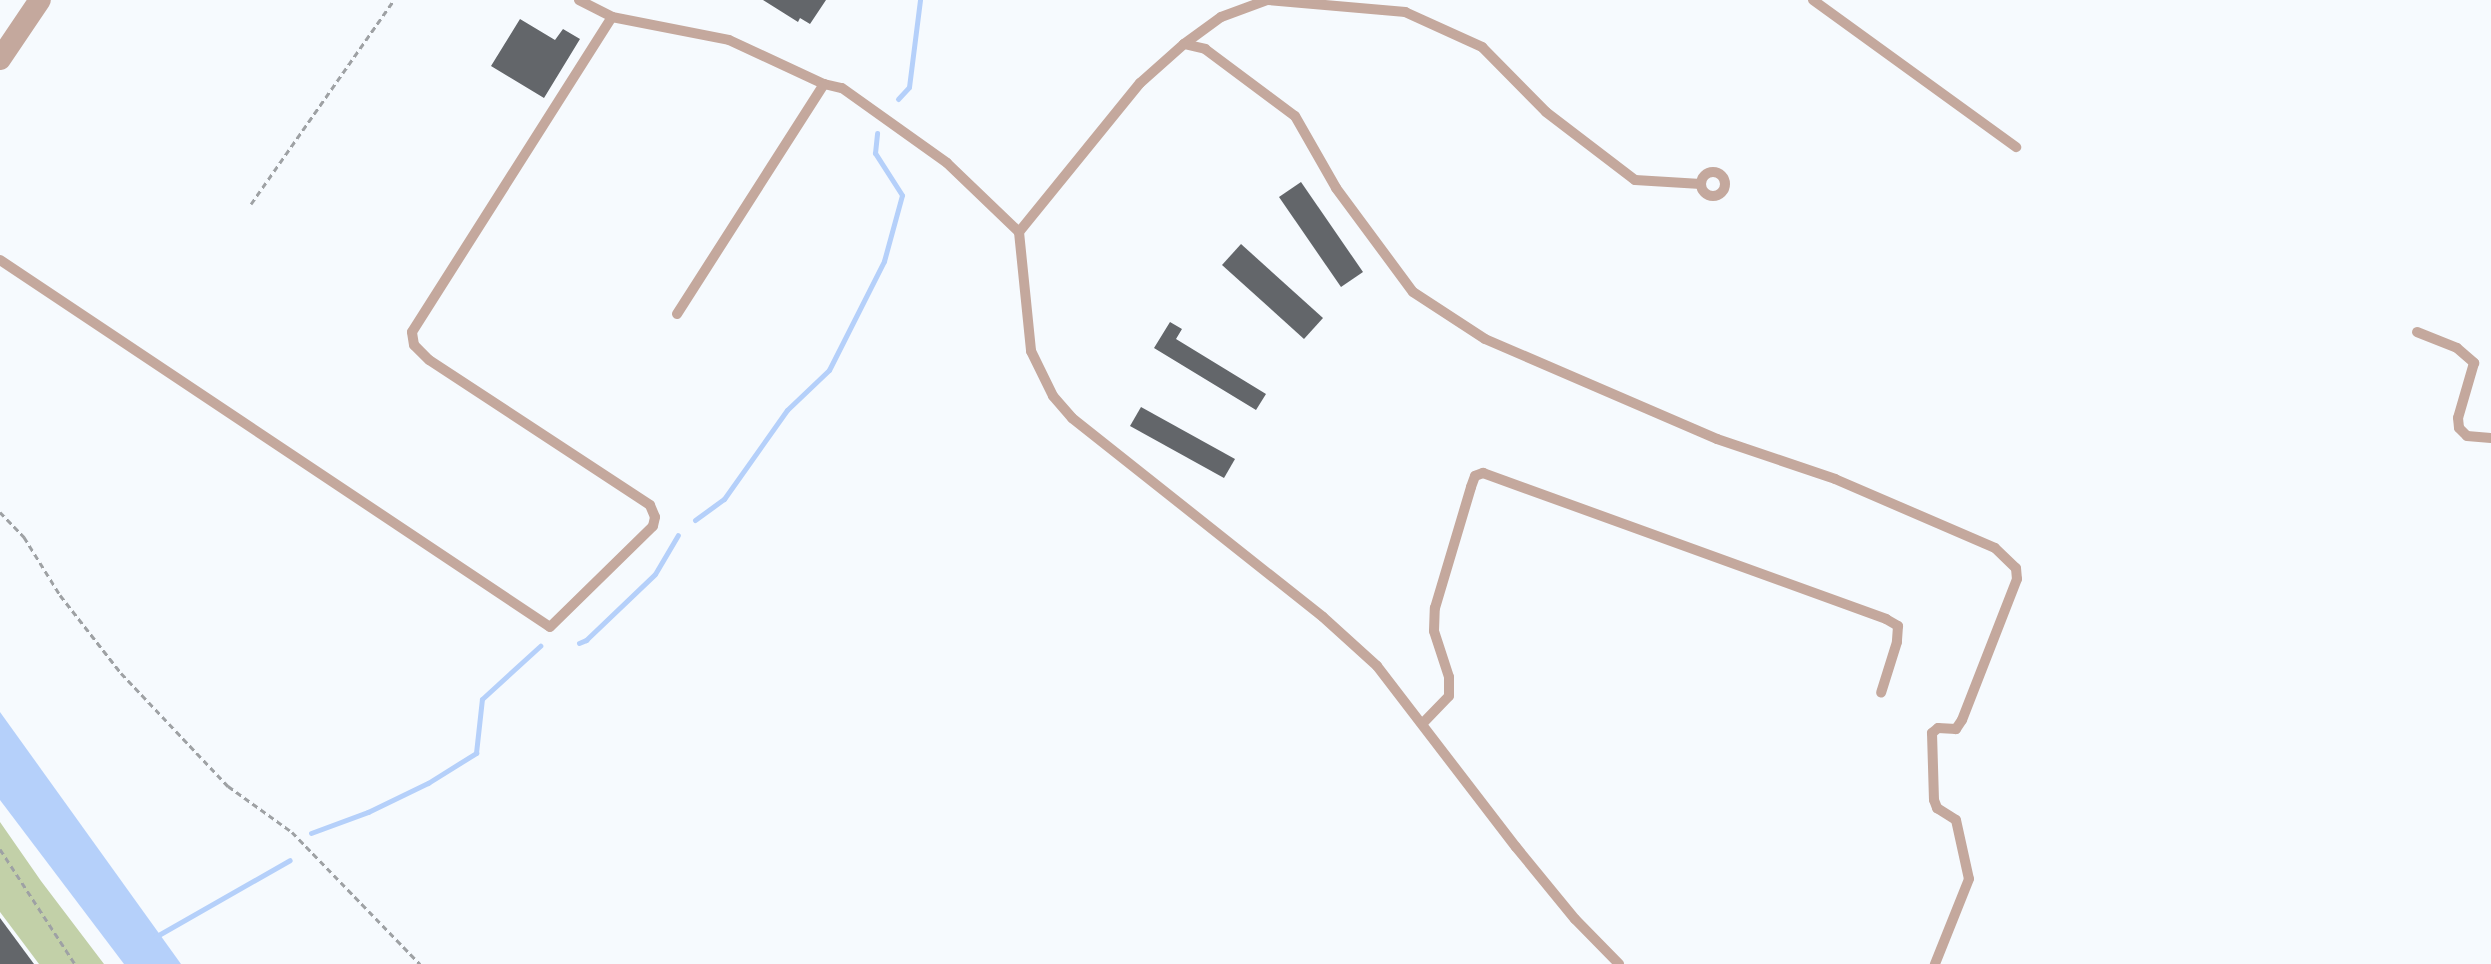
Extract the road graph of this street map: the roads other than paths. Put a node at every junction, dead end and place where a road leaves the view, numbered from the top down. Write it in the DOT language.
graph roads {
  1 [pos="40,0"];
  2 [pos="579,0"];
  3 [pos="1267,0"];
  4 [pos="1813,0"];
  5 [pos="612,17"];
  6 [pos="1184,44"];
  7 [pos="0,59"];
  8 [pos="824,84"];
  9 [pos="2016,147"];
  10 [pos="1701,184"];
  11 [pos="1019,232"];
  12 [pos="0,260"];
  13 [pos="677,314"];
  14 [pos="2417,332"];
  15 [pos="2491,438"];
  16 [pos="1881,693"];
  17 [pos="1423,723"];
  18 [pos="1619,964"];
  19 [pos="1935,964"];
  1 -- 7 [label="street"];
  2 -- 5 [label="lane"];
  3 -- 6 [label="lane"];
  3 -- 10 [label="lane"];
  4 -- 9 [label="lane"];
  5 -- 8 [label="lane"];
  5 -- 12 [label="lane"];
  6 -- 11 [label="lane"];
  6 -- 19 [label="lane"];
  8 -- 11 [label="lane"];
  8 -- 13 [label="lane"];
  11 -- 17 [label="lane"];
  14 -- 15 [label="lane"];
  16 -- 17 [label="lane"];
  17 -- 18 [label="lane"];
}
